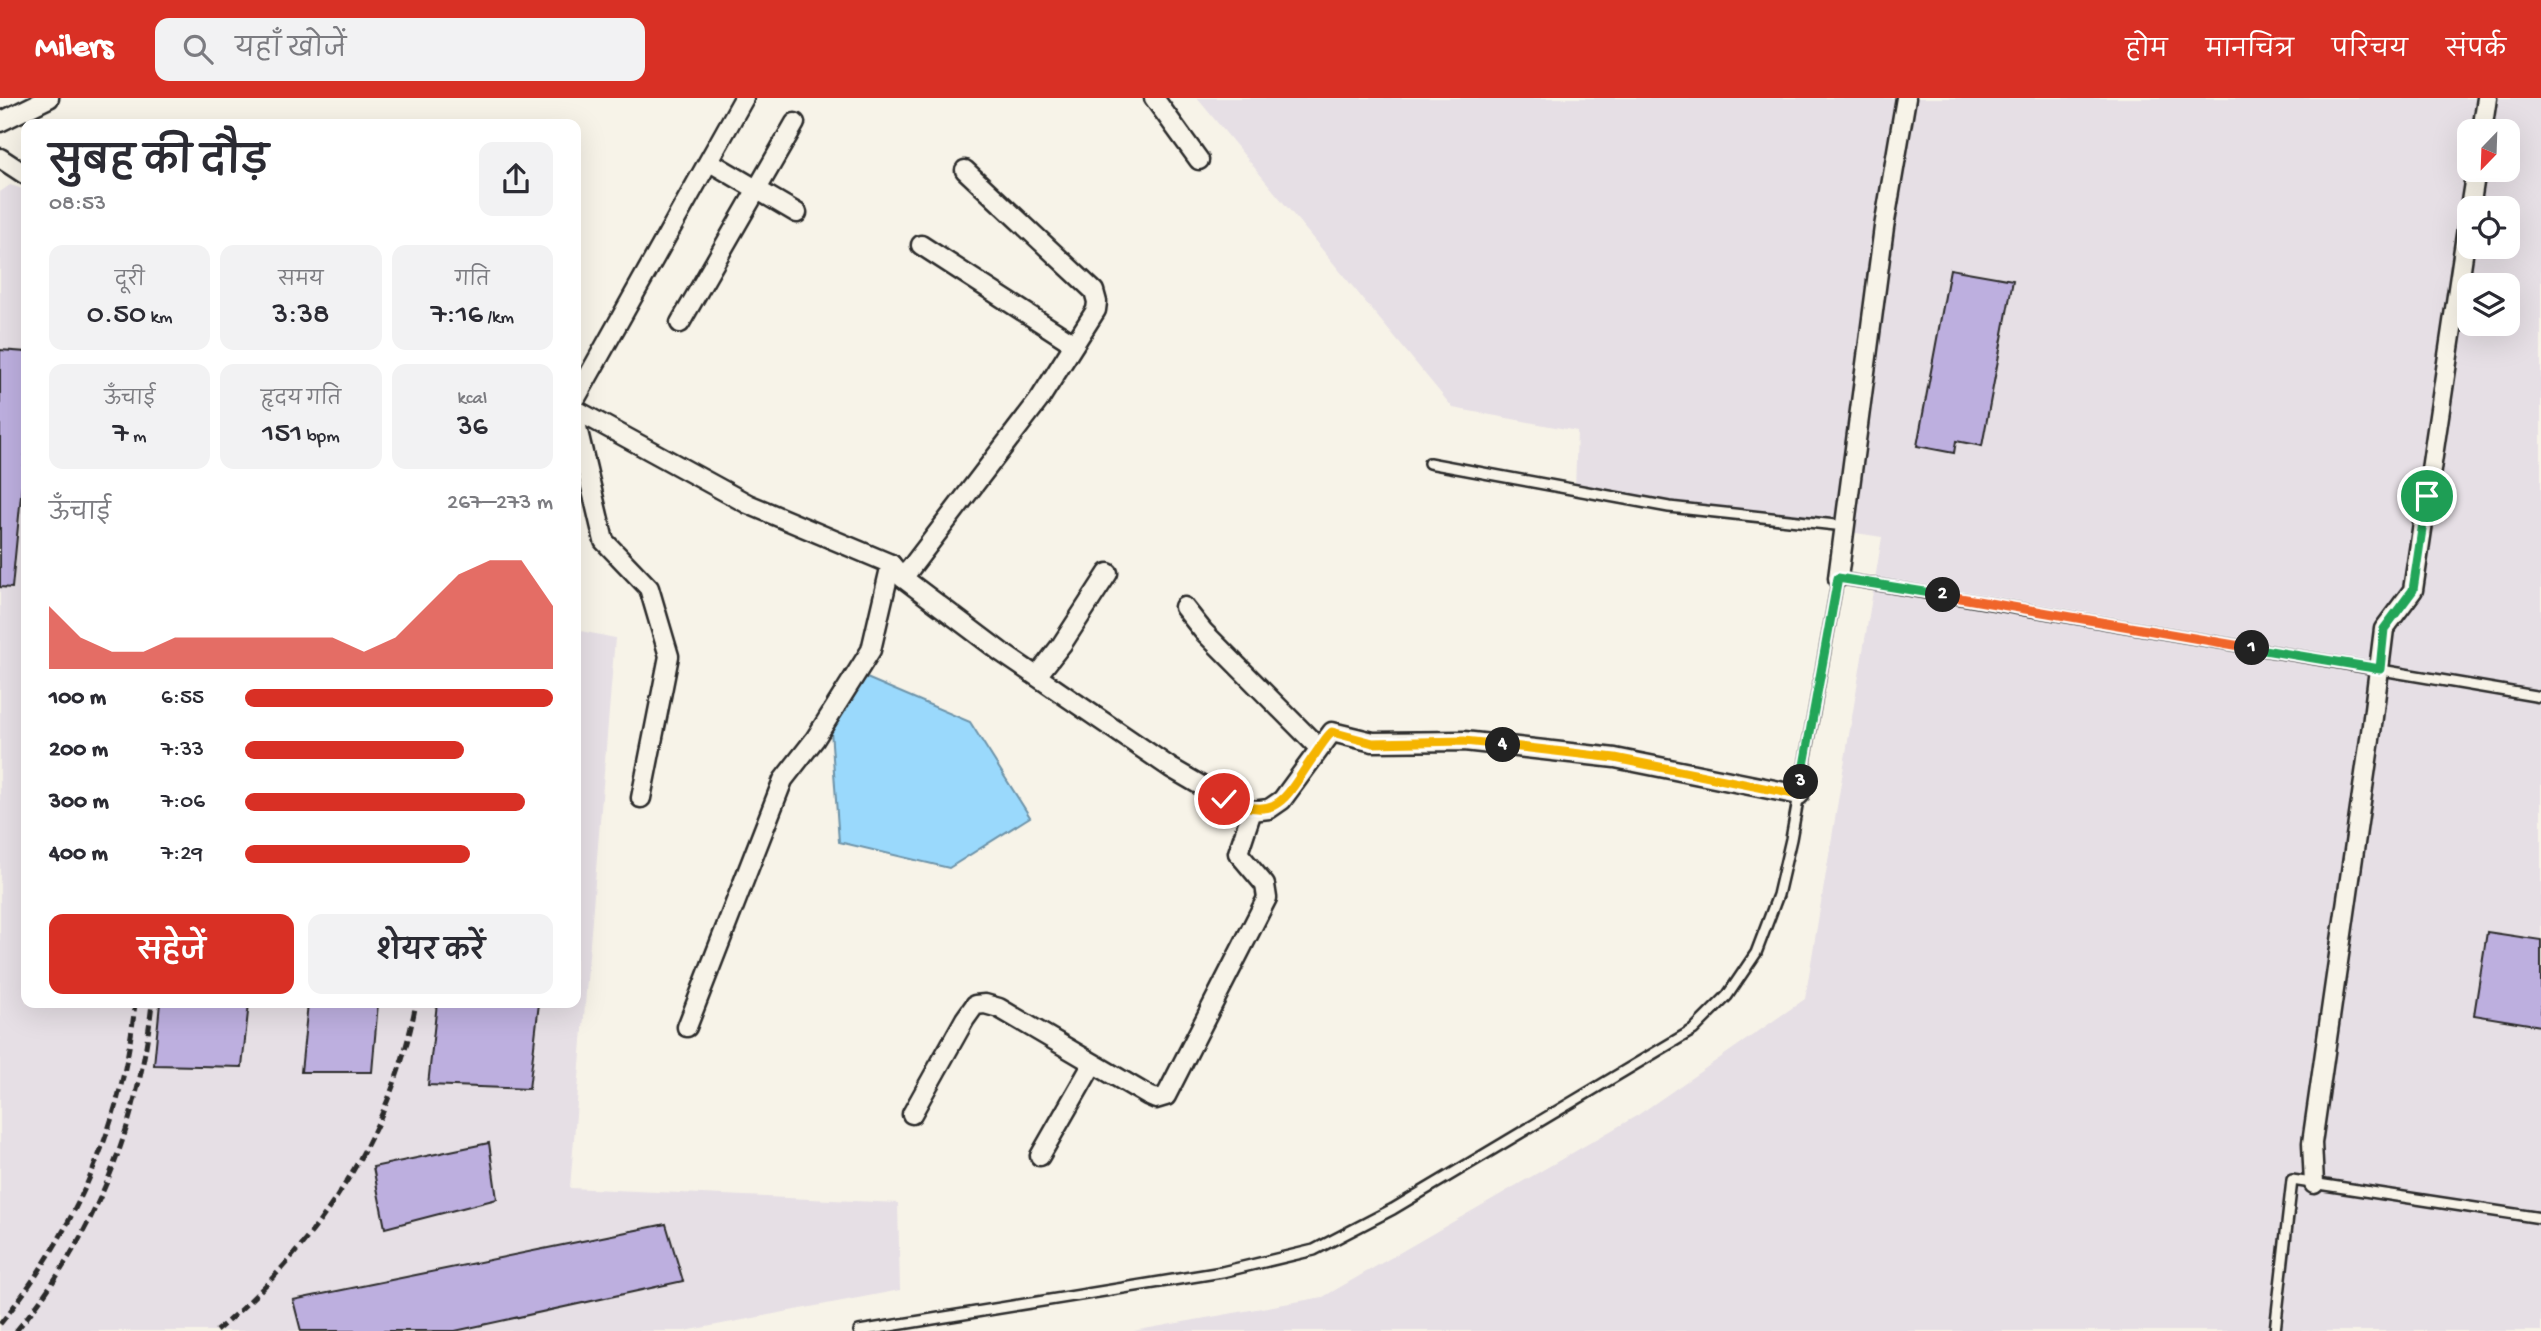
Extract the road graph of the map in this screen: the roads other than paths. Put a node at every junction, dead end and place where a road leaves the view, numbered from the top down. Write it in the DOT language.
graph roads {
  1 [pos="49,98"];
  2 [pos="744,98"];
  3 [pos="1154,98"];
  4 [pos="1906,98"];
  5 [pos="2487,98"];
  6 [pos="2484,119"];
  7 [pos="0,122"];
  8 [pos="795,123"];
  9 [pos="0,158"];
  10 [pos="1199,160"];
  11 [pos="710,162"];
  12 [pos="965,170"];
  13 [pos="21,172"];
  14 [pos="757,188"];
  15 [pos="797,213"];
  16 [pos="921,245"];
  17 [pos="2462,259"];
  18 [pos="680,323"];
  19 [pos="1074,344"];
  20 [pos="581,389"];
  21 [pos="581,413"];
  22 [pos="581,444"];
  23 [pos="1429,463"];
  24 [pos="1845,526"];
  25 [pos="891,564"];
  26 [pos="1108,573"];
  27 [pos="903,578"];
  28 [pos="1838,578"];
  29 [pos="1184,607"];
  30 [pos="2380,669"];
  31 [pos="1037,676"];
  32 [pos="2541,697"];
  33 [pos="1319,748"];
  34 [pos="1799,795"];
  35 [pos="641,798"];
  36 [pos="1252,811"];
  37 [pos="687,1027"];
  38 [pos="1092,1065"];
  39 [pos="912,1114"];
  40 [pos="1040,1156"];
  41 [pos="2314,1184"];
  42 [pos="2541,1218"];
  43 [pos="859,1331"];
  44 [pos="2275,1331"];
  1 -- 7 [label="street"];
  2 -- 11 [label="street"];
  3 -- 10 [label="street"];
  4 -- 24 [label="street"];
  5 -- 6 [label="street"];
  8 -- 14 [label="street"];
  9 -- 13 [label="street"];
  11 -- 14 [label="street"];
  11 -- 20 [label="street"];
  12 -- 19 [label="street"];
  14 -- 15 [label="street"];
  14 -- 18 [label="street"];
  16 -- 19 [label="street"];
  17 -- 30 [label="street"];
  19 -- 27 [label="street"];
  21 -- 25 [label="street"];
  22 -- 35 [label="street"];
  23 -- 24 [label="lane"];
  24 -- 28 [label="street"];
  25 -- 27 [label="street"];
  25 -- 37 [label="street"];
  26 -- 31 [label="street"];
  27 -- 31 [label="street"];
  28 -- 30 [label="lane"];
  28 -- 34 [label="lane"];
  29 -- 33 [label="street"];
  30 -- 32 [label="lane"];
  30 -- 41 [label="street"];
  31 -- 36 [label="street"];
  33 -- 34 [label="street"];
  33 -- 36 [label="street"];
  34 -- 43 [label="lane"];
  36 -- 38 [label="street"];
  38 -- 39 [label="street"];
  38 -- 40 [label="street"];
  41 -- 42 [label="lane"];
  41 -- 44 [label="lane"];
}
